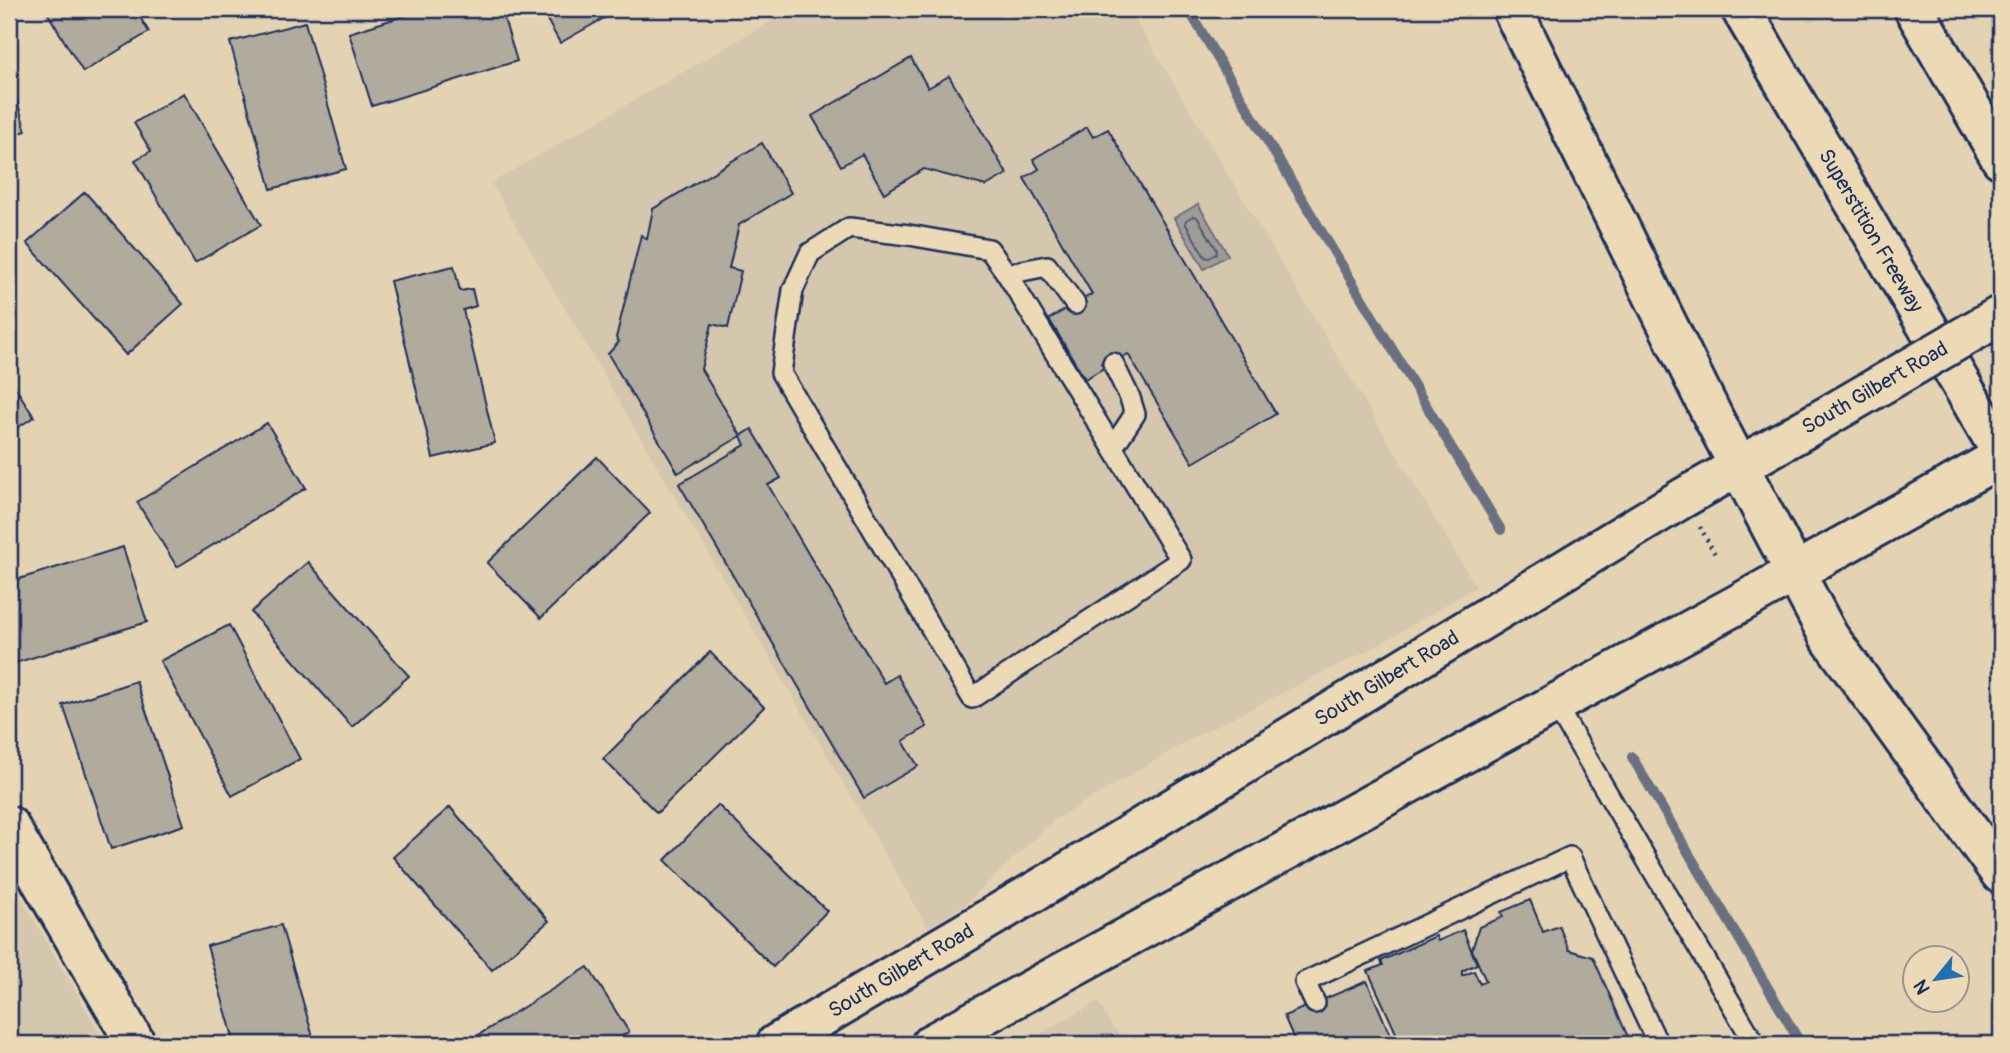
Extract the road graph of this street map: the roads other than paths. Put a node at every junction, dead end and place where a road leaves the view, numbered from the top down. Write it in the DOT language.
graph roads {
  1 [pos="1512,9"];
  2 [pos="1741,9"];
  3 [pos="1914,9"];
  4 [pos="2001,159"];
  5 [pos="1007,274"];
  6 [pos="1075,304"];
  7 [pos="2001,315"];
  8 [pos="1113,363"];
  9 [pos="1113,447"];
  10 [pos="2001,455"];
  11 [pos="1738,466"];
  12 [pos="1796,572"];
  13 [pos="1555,704"];
  14 [pos="9,826"];
  15 [pos="2001,874"];
  16 [pos="1315,1003"];
  17 [pos="136,1044"];
  18 [pos="776,1044"];
  19 [pos="931,1044"];
  20 [pos="1658,1044"];
  21 [pos="1755,1044"];
  1 -- 11 [label="main road"];
  2 -- 10 [label="main road, Superstition Freeway"];
  3 -- 4 [label="main road"];
  5 -- 6 [label="lane"];
  5 -- 9 [label="lane"];
  5 -- 9 [label="lane"];
  7 -- 11 [label="main road, South Gilbert Road, bridge"];
  8 -- 9 [label="lane"];
  10 -- 12 [label="main road"];
  11 -- 12 [label="main road"];
  11 -- 18 [label="main road, South Gilbert Road"];
  12 -- 13 [label="main road"];
  12 -- 15 [label="main road"];
  13 -- 19 [label="main road"];
  13 -- 21 [label="lane"];
  14 -- 17 [label="main road"];
  16 -- 20 [label="lane"];
}
